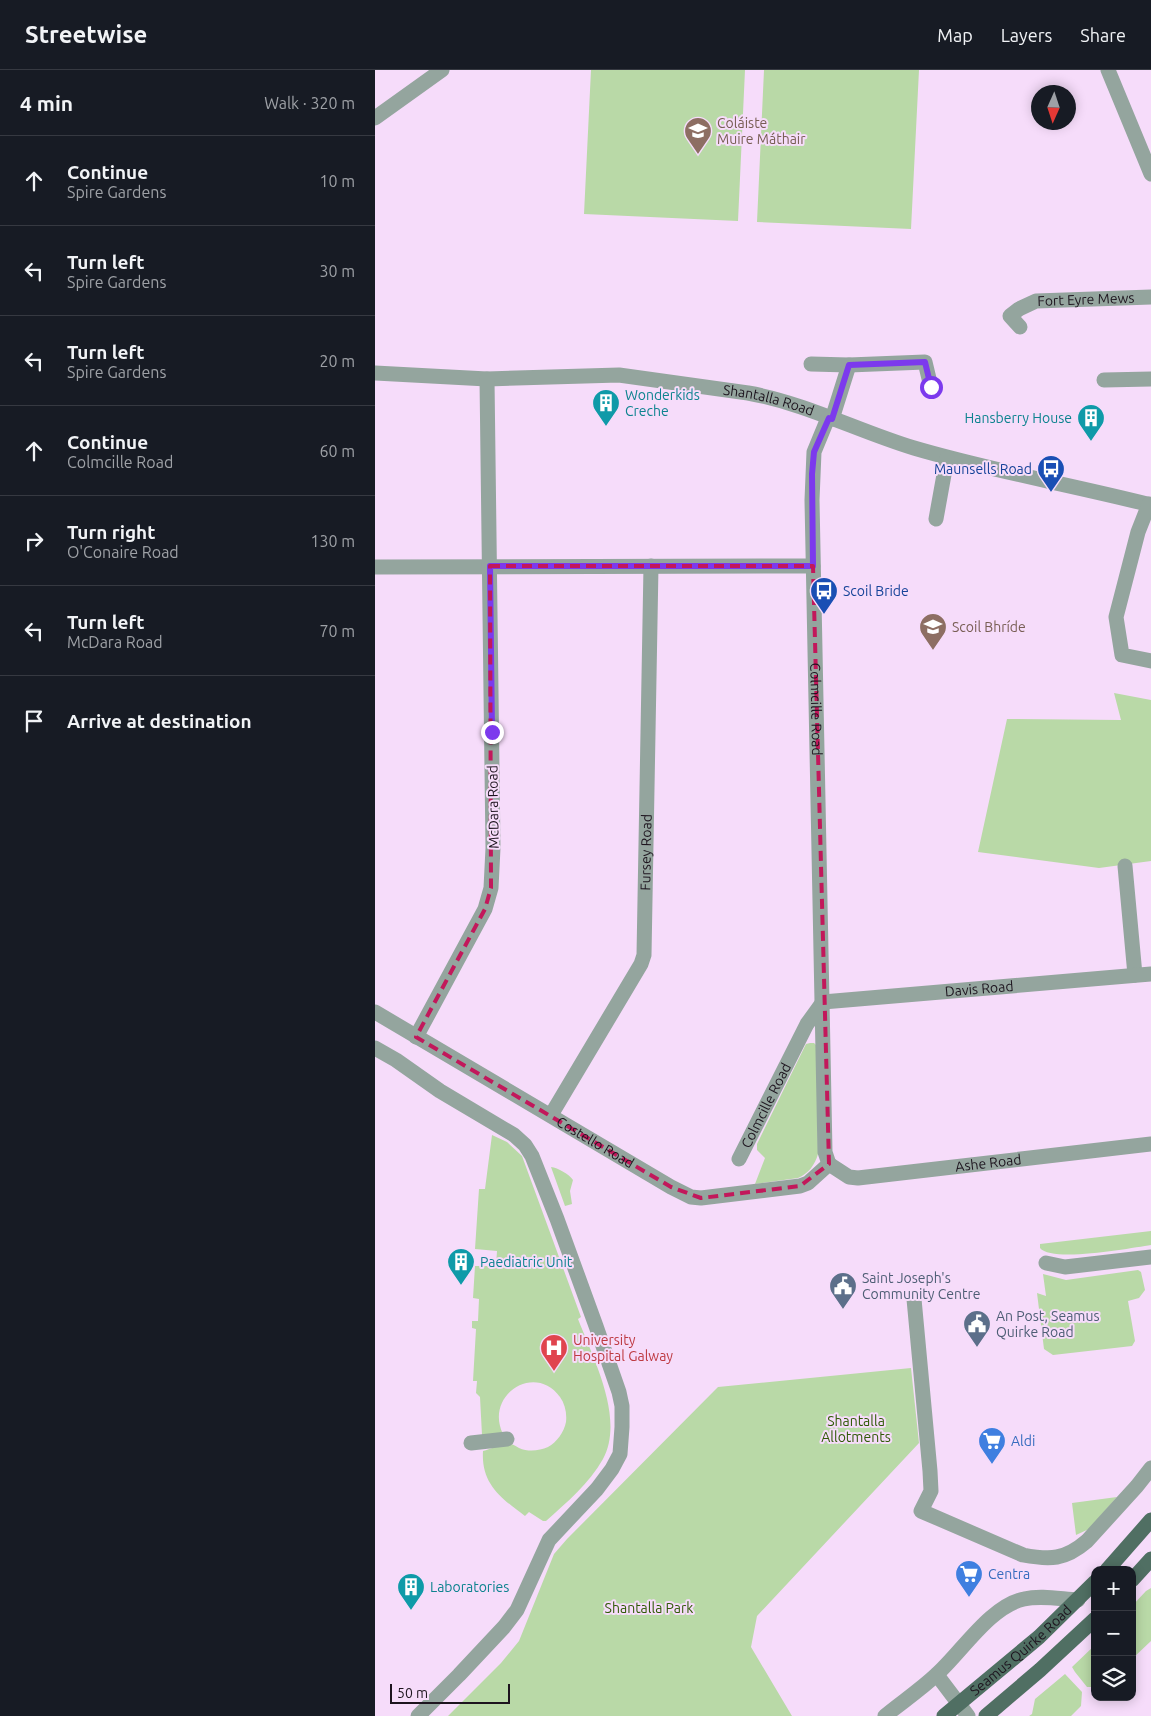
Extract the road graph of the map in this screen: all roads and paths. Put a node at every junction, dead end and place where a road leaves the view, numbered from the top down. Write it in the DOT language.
graph roads {
  1 [pos="442,70"];
  2 [pos="1108,70"];
  3 [pos="375,118"];
  4 [pos="1151,171"];
  5 [pos="1151,297"];
  6 [pos="1020,327"];
  7 [pos="811,364"];
  8 [pos="849,365"];
  9 [pos="375,373"];
  10 [pos="487,379"];
  11 [pos="1151,379"];
  12 [pos="1104,380"];
  13 [pos="931,387"];
  14 [pos="830,418"];
  15 [pos="947,458"];
  16 [pos="1150,504"];
  17 [pos="936,519"];
  18 [pos="490,566"];
  19 [pos="651,566"];
  20 [pos="813,566"];
  21 [pos="375,567"];
  22 [pos="1151,661"];
  23 [pos="1125,866"];
  24 [pos="1151,974"];
  25 [pos="1135,975"];
  26 [pos="823,1002"];
  27 [pos="375,1012"];
  28 [pos="416,1036"];
  29 [pos="375,1048"];
  30 [pos="551,1116"];
  31 [pos="1151,1144"];
  32 [pos="739,1159"];
  33 [pos="829,1164"];
  34 [pos="1151,1257"];
  35 [pos="1046,1263"];
  36 [pos="914,1299"];
  37 [pos="507,1439"];
  38 [pos="471,1443"];
  39 [pos="1151,1468"];
  40 [pos="1151,1520"];
  41 [pos="1151,1559"];
  42 [pos="1111,1566"];
  43 [pos="1136,1576"];
  44 [pos="1091,1586"];
  45 [pos="1077,1600"];
  46 [pos="1091,1624"];
  47 [pos="937,1675"];
  48 [pos="963,1710"];
  49 [pos="418,1716"];
  50 [pos="885,1716"];
  51 [pos="945,1716"];
  52 [pos="986,1716"];
  1 -- 3 [label="street"];
  2 -- 4 [label="street"];
  5 -- 6 [label="street, Fort Eyre Mews"];
  7 -- 8 [label="street"];
  8 -- 13 [label="street"];
  8 -- 14 [label="street, Colmcille Road"];
  9 -- 10 [label="street, Shantalla Road"];
  10 -- 14 [label="street, Shantalla Road"];
  10 -- 18 [label="street, McDara Road"];
  11 -- 12 [label="street"];
  14 -- 15 [label="street, Shantalla Road"];
  14 -- 20 [label="street, Colmcille Road"];
  15 -- 16 [label="street, Shantalla Road"];
  15 -- 17 [label="street"];
  16 -- 22 [label="street"];
  18 -- 19 [label="street"];
  18 -- 21 [label="street"];
  18 -- 28 [label="street, McDara Road"];
  19 -- 20 [label="street"];
  19 -- 30 [label="street, Fursey Road"];
  20 -- 26 [label="street, Colmcille Road"];
  23 -- 25 [label="street"];
  24 -- 25 [label="street, Davis Road"];
  25 -- 26 [label="street, Davis Road"];
  26 -- 32 [label="street, Colmcille Road"];
  26 -- 33 [label="street, Colmcille Road"];
  27 -- 28 [label="street, Costello Road"];
  28 -- 30 [label="street, Costello Road"];
  29 -- 49 [label="street"];
  30 -- 33 [label="street, Costello Road"];
  31 -- 33 [label="street, Ashe Road"];
  34 -- 35 [label="street"];
  36 -- 39 [label="street"];
  37 -- 38 [label="street"];
  40 -- 42 [label="main road"];
  41 -- 43 [label="main road"];
  44 -- 45 [label="main road, Seamus Quirke Road"];
  45 -- 47 [label="street"];
  45 -- 48 [label="main road, Seamus Quirke Road"];
  46 -- 52 [label="main road, Seamus Quirke Road"];
  47 -- 48 [label="street"];
  47 -- 50 [label="street"];
  48 -- 51 [label="main road, Seamus Quirke Road"];
}
